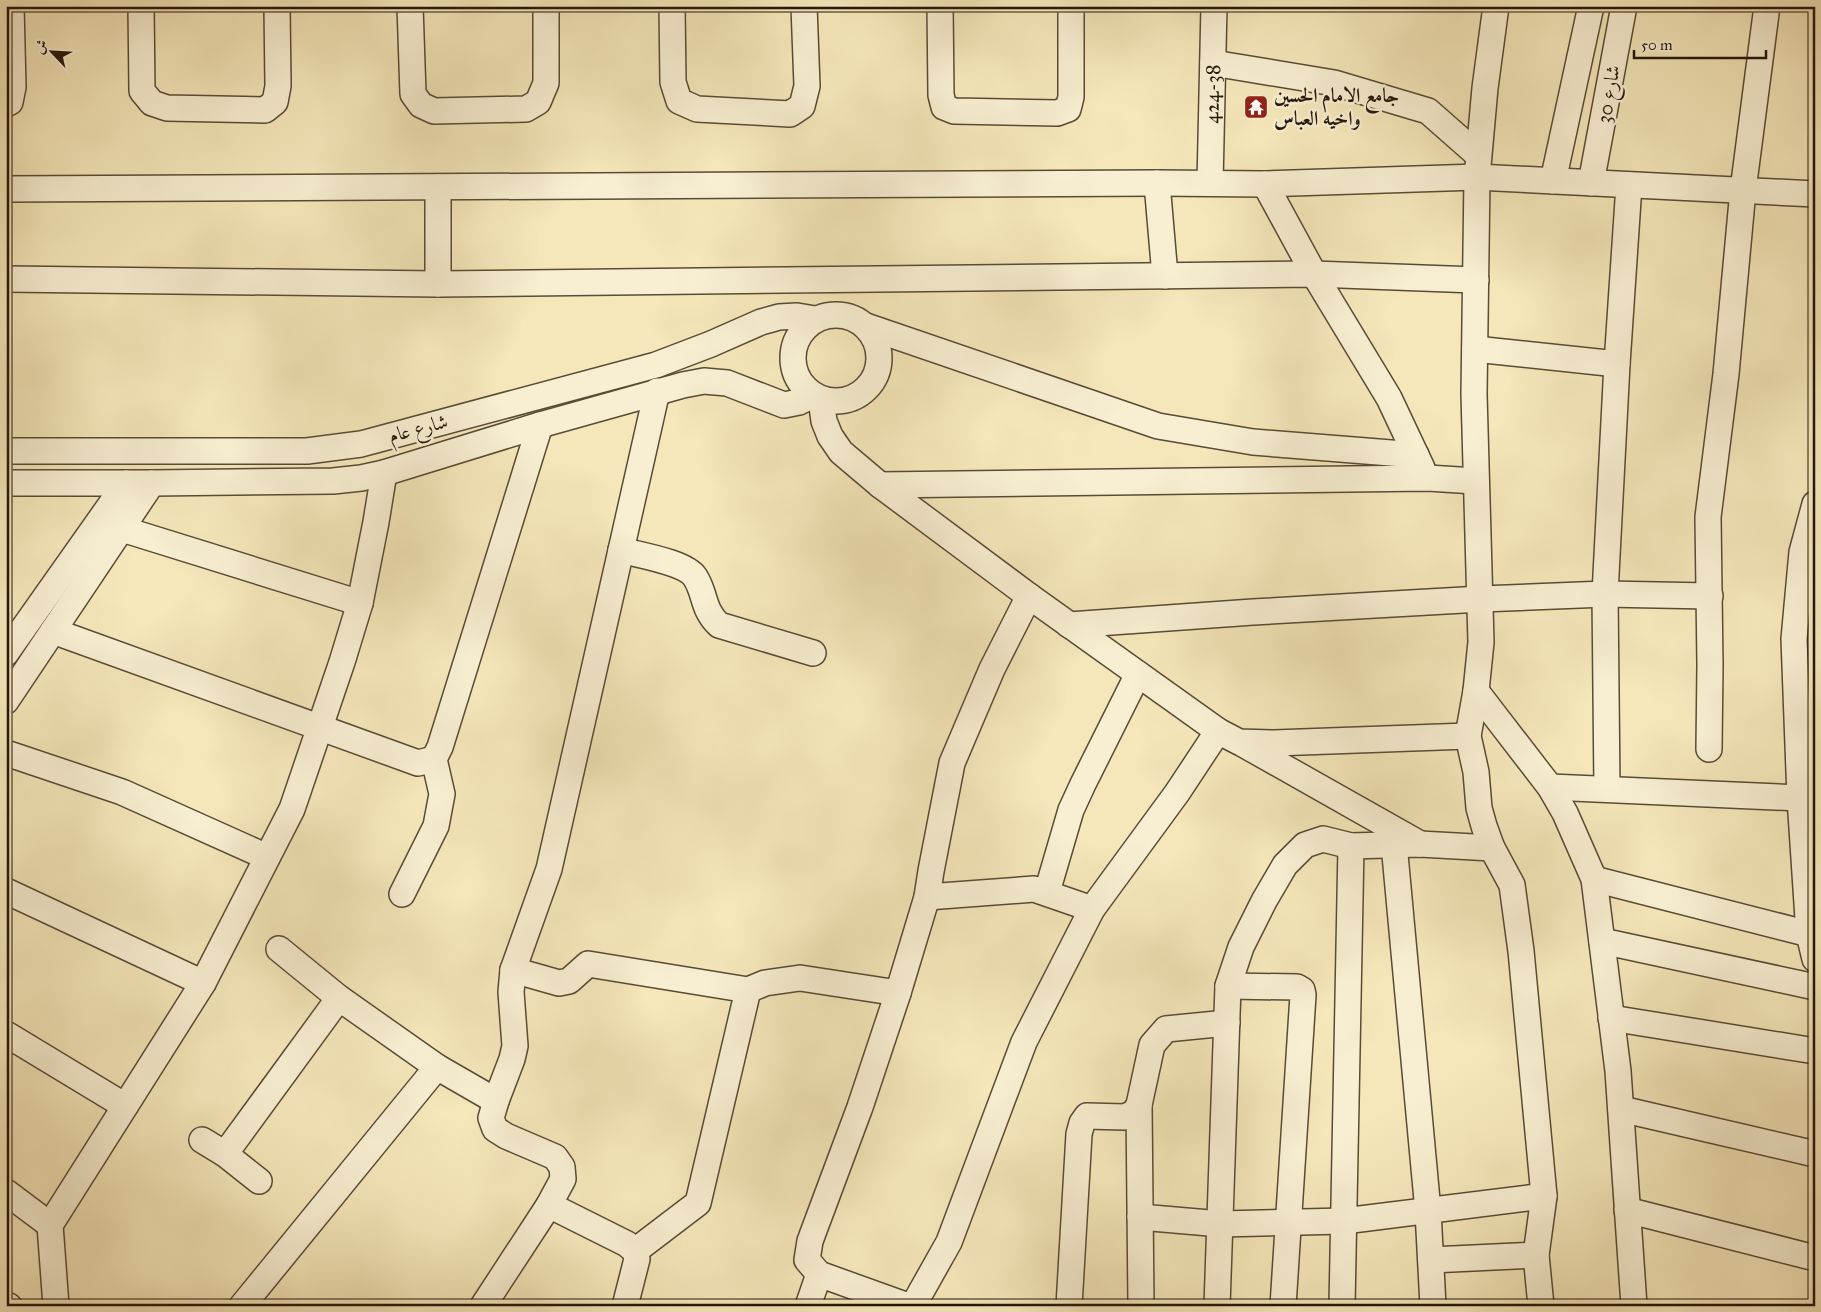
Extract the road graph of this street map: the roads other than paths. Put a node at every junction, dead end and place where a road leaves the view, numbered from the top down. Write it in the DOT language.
graph roads {
  1 [pos="11,6"];
  2 [pos="141,6"];
  3 [pos="277,6"];
  4 [pos="410,6"];
  5 [pos="546,6"];
  6 [pos="672,6"];
  7 [pos="804,6"];
  8 [pos="940,6"];
  9 [pos="1071,6"];
  10 [pos="1214,6"];
  11 [pos="1496,6"];
  12 [pos="1591,6"];
  13 [pos="1624,6"];
  14 [pos="1767,6"];
  15 [pos="1213,63"];
  16 [pos="6,104"];
  17 [pos="1477,166"];
  18 [pos="1553,180"];
  19 [pos="1157,183"];
  20 [pos="1210,183"];
  21 [pos="1592,183"];
  22 [pos="1264,184"];
  23 [pos="1629,184"];
  24 [pos="438,187"];
  25 [pos="6,189"];
  26 [pos="1743,190"];
  27 [pos="1815,194"];
  28 [pos="1314,274"];
  29 [pos="1165,276"];
  30 [pos="6,279"];
  31 [pos="820,280"];
  32 [pos="1476,280"];
  33 [pos="438,284"];
  34 [pos="824,317"];
  35 [pos="866,326"];
  36 [pos="1475,349"];
  37 [pos="1617,364"];
  38 [pos="657,391"];
  39 [pos="817,397"];
  40 [pos="540,425"];
  41 [pos="6,451"];
  42 [pos="256,451"];
  43 [pos="1416,455"];
  44 [pos="384,473"];
  45 [pos="1428,478"];
  46 [pos="256,481"];
  47 [pos="1475,481"];
  48 [pos="6,483"];
  49 [pos="126,483"];
  50 [pos="152,483"];
  51 [pos="880,485"];
  52 [pos="1815,504"];
  53 [pos="122,529"];
  54 [pos="621,550"];
  55 [pos="1605,594"];
  56 [pos="1028,596"];
  57 [pos="1710,596"];
  58 [pos="1481,599"];
  59 [pos="360,603"];
  60 [pos="1069,626"];
  61 [pos="53,631"];
  62 [pos="7,652"];
  63 [pos="813,653"];
  64 [pos="1138,674"];
  65 [pos="1476,691"];
  66 [pos="6,701"];
  67 [pos="320,728"];
  68 [pos="1218,730"];
  69 [pos="1468,736"];
  70 [pos="1239,742"];
  71 [pos="1709,749"];
  72 [pos="6,753"];
  73 [pos="434,759"];
  74 [pos="1550,787"];
  75 [pos="1607,789"];
  76 [pos="1800,798"];
  77 [pos="1394,844"];
  78 [pos="1420,844"];
  79 [pos="1351,846"];
  80 [pos="1492,848"];
  81 [pos="267,857"];
  82 [pos="1594,879"];
  83 [pos="6,891"];
  84 [pos="1047,892"];
  85 [pos="402,894"];
  86 [pos="927,897"];
  87 [pos="1092,909"];
  88 [pos="1809,934"];
  89 [pos="1602,941"];
  90 [pos="279,949"];
  91 [pos="1815,959"];
  92 [pos="512,970"];
  93 [pos="203,982"];
  94 [pos="1228,986"];
  95 [pos="1815,987"];
  96 [pos="748,990"];
  97 [pos="898,993"];
  98 [pos="339,998"];
  99 [pos="1611,1018"];
  100 [pos="1227,1023"];
  101 [pos="6,1034"];
  102 [pos="1815,1051"];
  103 [pos="437,1067"];
  104 [pos="496,1101"];
  105 [pos="125,1106"];
  106 [pos="1139,1106"];
  107 [pos="1621,1109"];
  108 [pos="202,1140"];
  109 [pos="226,1154"];
  110 [pos="1815,1154"];
  111 [pos="259,1181"];
  112 [pos="6,1192"];
  113 [pos="1544,1196"];
  114 [pos="549,1205"];
  115 [pos="1627,1210"];
  116 [pos="1428,1211"];
  117 [pos="1140,1217"];
  118 [pos="1344,1221"];
  119 [pos="1288,1222"];
  120 [pos="1221,1224"];
  121 [pos="50,1225"];
  122 [pos="635,1251"];
  123 [pos="1536,1255"];
  124 [pos="1815,1258"];
  125 [pos="1431,1260"];
  126 [pos="819,1274"];
  127 [pos="632,1303"];
  128 [pos="56,1306"];
  129 [pos="242,1306"];
  130 [pos="482,1306"];
  131 [pos="808,1306"];
  132 [pos="908,1306"];
  133 [pos="914,1306"];
  134 [pos="1069,1306"];
  135 [pos="1141,1306"];
  136 [pos="1217,1306"];
  137 [pos="1283,1306"];
  138 [pos="1342,1306"];
  139 [pos="1433,1306"];
  140 [pos="1542,1306"];
  141 [pos="1634,1306"];
  1 -- 16 [label="street"];
  2 -- 3 [label="street"];
  4 -- 5 [label="street"];
  6 -- 7 [label="street"];
  8 -- 9 [label="street"];
  10 -- 15 [label="street, 424-38"];
  11 -- 17 [label="street"];
  12 -- 18 [label="street, شارع 30"];
  13 -- 21 [label="street, شارع 30"];
  14 -- 26 [label="street"];
  15 -- 17 [label="street"];
  15 -- 20 [label="street, 424-38"];
  17 -- 18 [label="street"];
  17 -- 22 [label="street"];
  17 -- 32 [label="street"];
  18 -- 21 [label="street"];
  19 -- 20 [label="street"];
  19 -- 24 [label="street"];
  19 -- 29 [label="street"];
  20 -- 22 [label="street"];
  21 -- 23 [label="street"];
  22 -- 28 [label="street"];
  23 -- 26 [label="street"];
  23 -- 37 [label="street"];
  24 -- 25 [label="street"];
  24 -- 33 [label="street"];
  26 -- 27 [label="street"];
  26 -- 57 [label="street"];
  28 -- 29 [label="street"];
  28 -- 32 [label="street"];
  28 -- 43 [label="street"];
  29 -- 31 [label="street"];
  30 -- 33 [label="street"];
  31 -- 33 [label="street"];
  31 -- 34 [label="street"];
  32 -- 36 [label="street"];
  34 -- 35 [label="street"];
  34 -- 39 [label="street"];
  34 -- 42 [label="street, شارع عام"];
  35 -- 39 [label="street"];
  35 -- 43 [label="street"];
  36 -- 37 [label="street"];
  36 -- 47 [label="street"];
  37 -- 55 [label="street"];
  38 -- 39 [label="street, شارع عام"];
  38 -- 40 [label="street, شارع عام"];
  38 -- 54 [label="street"];
  39 -- 51 [label="street"];
  40 -- 44 [label="street, شارع عام"];
  40 -- 73 [label="street"];
  41 -- 42 [label="street, شارع عام"];
  42 -- 46 [label="street"];
  43 -- 45 [label="street"];
  44 -- 46 [label="street, شارع عام"];
  44 -- 59 [label="street"];
  45 -- 47 [label="street"];
  45 -- 51 [label="street"];
  46 -- 50 [label="street, شارع عام"];
  47 -- 58 [label="street"];
  48 -- 49 [label="street, شارع عام"];
  49 -- 50 [label="street, شارع عام"];
  49 -- 62 [label="street"];
  50 -- 53 [label="street"];
  51 -- 56 [label="street"];
  52 -- 76 [label="street"];
  53 -- 59 [label="street"];
  53 -- 61 [label="street"];
  54 -- 63 [label="street"];
  54 -- 92 [label="street"];
  55 -- 57 [label="street"];
  55 -- 58 [label="street"];
  55 -- 75 [label="street"];
  56 -- 60 [label="street"];
  56 -- 86 [label="street"];
  57 -- 71 [label="street"];
  58 -- 60 [label="street"];
  58 -- 65 [label="street"];
  59 -- 67 [label="street"];
  60 -- 64 [label="street"];
  61 -- 66 [label="street"];
  61 -- 67 [label="street"];
  64 -- 68 [label="street"];
  64 -- 84 [label="street"];
  65 -- 69 [label="street"];
  65 -- 74 [label="street"];
  67 -- 73 [label="street"];
  67 -- 81 [label="street"];
  68 -- 70 [label="street"];
  68 -- 87 [label="street"];
  69 -- 70 [label="street"];
  69 -- 80 [label="street"];
  70 -- 78 [label="street"];
  72 -- 81 [label="street"];
  73 -- 85 [label="street"];
  74 -- 75 [label="street"];
  74 -- 82 [label="street"];
  75 -- 76 [label="street"];
  76 -- 88 [label="street"];
  77 -- 78 [label="street"];
  77 -- 79 [label="street"];
  77 -- 116 [label="street"];
  78 -- 80 [label="street"];
  79 -- 94 [label="street"];
  79 -- 118 [label="street"];
  80 -- 113 [label="street"];
  81 -- 93 [label="street"];
  82 -- 88 [label="street"];
  82 -- 89 [label="street"];
  83 -- 93 [label="street"];
  84 -- 86 [label="street"];
  84 -- 87 [label="street"];
  86 -- 97 [label="street"];
  87 -- 133 [label="street"];
  88 -- 91 [label="street"];
  89 -- 95 [label="street"];
  89 -- 99 [label="street"];
  90 -- 98 [label="street"];
  92 -- 96 [label="street"];
  92 -- 104 [label="street"];
  93 -- 105 [label="street"];
  94 -- 100 [label="street"];
  94 -- 119 [label="street"];
  96 -- 97 [label="street"];
  96 -- 122 [label="street"];
  97 -- 126 [label="street"];
  98 -- 103 [label="street"];
  98 -- 109 [label="street"];
  99 -- 102 [label="street"];
  99 -- 107 [label="street"];
  100 -- 106 [label="street"];
  100 -- 120 [label="street"];
  101 -- 105 [label="street"];
  103 -- 104 [label="street"];
  103 -- 129 [label="street"];
  104 -- 114 [label="street"];
  105 -- 121 [label="street"];
  106 -- 117 [label="street"];
  106 -- 134 [label="street"];
  107 -- 110 [label="street"];
  107 -- 115 [label="street"];
  108 -- 109 [label="street"];
  109 -- 111 [label="street"];
  112 -- 121 [label="street"];
  113 -- 116 [label="street"];
  113 -- 123 [label="street"];
  114 -- 122 [label="street"];
  114 -- 130 [label="street"];
  115 -- 124 [label="street"];
  115 -- 141 [label="street"];
  116 -- 118 [label="street"];
  116 -- 125 [label="street"];
  117 -- 120 [label="street"];
  117 -- 135 [label="street"];
  118 -- 119 [label="street"];
  118 -- 138 [label="street"];
  119 -- 120 [label="street"];
  119 -- 137 [label="street"];
  120 -- 136 [label="street"];
  121 -- 128 [label="street"];
  122 -- 127 [label="street"];
  123 -- 125 [label="street"];
  123 -- 140 [label="street"];
  125 -- 139 [label="street"];
  126 -- 131 [label="street"];
  126 -- 132 [label="street"];
}
